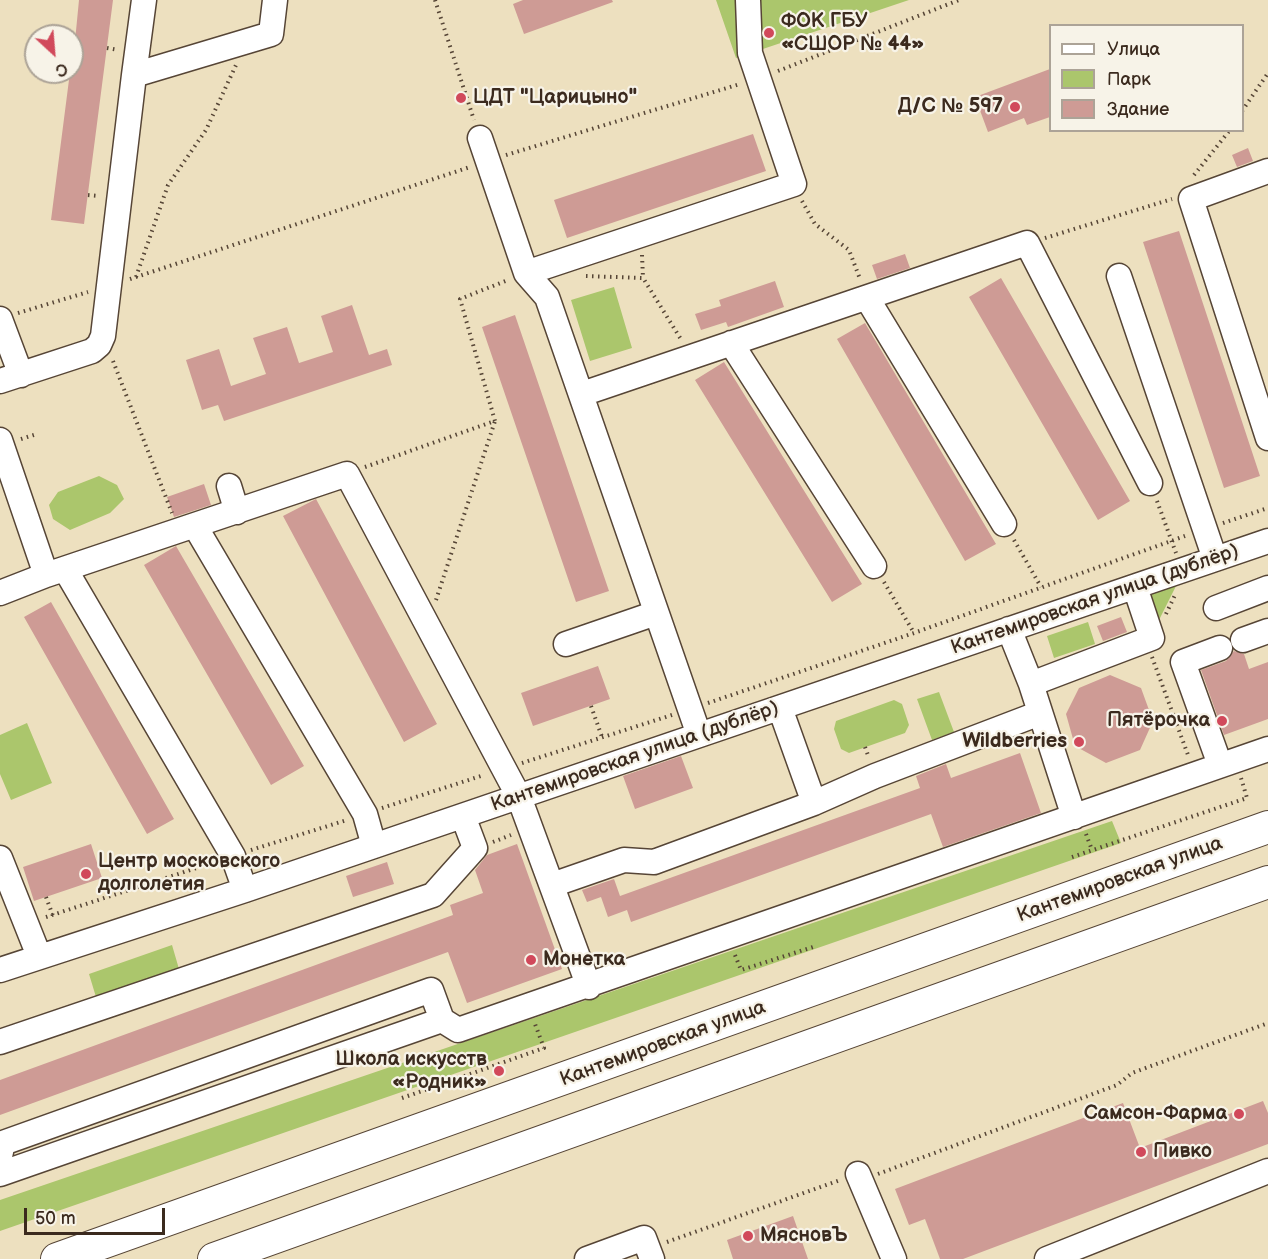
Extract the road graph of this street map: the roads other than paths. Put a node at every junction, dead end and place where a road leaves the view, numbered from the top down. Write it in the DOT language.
graph roads {
  1 [pos="144,0"];
  2 [pos="275,0"];
  3 [pos="748,0"];
  4 [pos="134,75"];
  5 [pos="480,138"];
  6 [pos="1268,171"];
  7 [pos="526,273"];
  8 [pos="1119,276"];
  9 [pos="867,298"];
  10 [pos="0,319"];
  11 [pos="731,344"];
  12 [pos="10,378"];
  13 [pos="1259,379"];
  14 [pos="582,394"];
  15 [pos="1268,438"];
  16 [pos="0,440"];
  17 [pos="1150,483"];
  18 [pos="229,486"];
  19 [pos="237,512"];
  20 [pos="1004,524"];
  21 [pos="187,529"];
  22 [pos="1268,541"];
  23 [pos="1215,559"];
  24 [pos="874,566"];
  25 [pos="56,572"];
  26 [pos="1135,587"];
  27 [pos="1268,588"];
  28 [pos="0,593"];
  29 [pos="1216,608"];
  30 [pos="656,613"];
  31 [pos="1009,630"];
  32 [pos="1268,631"];
  33 [pos="1243,640"];
  34 [pos="566,644"];
  35 [pos="1220,648"];
  36 [pos="1031,684"];
  37 [pos="780,708"];
  38 [pos="1040,713"];
  39 [pos="699,735"];
  40 [pos="1268,748"];
  41 [pos="1220,765"];
  42 [pos="519,797"];
  43 [pos="814,803"];
  44 [pos="463,816"];
  45 [pos="1074,817"];
  46 [pos="1268,827"];
  47 [pos="374,846"];
  48 [pos="0,858"];
  49 [pos="1268,882"];
  50 [pos="552,885"];
  51 [pos="6,889"];
  52 [pos="245,890"];
  53 [pos="39,956"];
  54 [pos="0,970"];
  55 [pos="589,987"];
  56 [pos="442,1020"];
  57 [pos="0,1042"];
  58 [pos="0,1156"];
  59 [pos="1268,1171"];
  60 [pos="0,1174"];
  61 [pos="859,1177"];
  62 [pos="650,1254"];
  63 [pos="57,1259"];
  64 [pos="214,1259"];
  65 [pos="587,1259"];
  66 [pos="894,1259"];
  67 [pos="1047,1259"];
  1 -- 4 [label="street"];
  2 -- 4 [label="street"];
  3 -- 7 [label="street"];
  4 -- 12 [label="street"];
  5 -- 7 [label="street"];
  6 -- 13 [label="street"];
  7 -- 14 [label="street"];
  8 -- 23 [label="street"];
  9 -- 11 [label="street"];
  9 -- 17 [label="street"];
  9 -- 20 [label="street"];
  10 -- 12 [label="street"];
  11 -- 14 [label="street"];
  11 -- 24 [label="street"];
  13 -- 15 [label="street"];
  14 -- 30 [label="street"];
  16 -- 25 [label="street"];
  18 -- 19 [label="street"];
  19 -- 21 [label="street"];
  19 -- 42 [label="street"];
  21 -- 25 [label="street"];
  21 -- 47 [label="street"];
  22 -- 23 [label="street, Кантемировская улица (дублёр)"];
  23 -- 26 [label="street, Кантемировская улица (дублёр)"];
  25 -- 28 [label="street"];
  25 -- 52 [label="street"];
  26 -- 31 [label="street, Кантемировская улица (дублёр)"];
  26 -- 36 [label="street"];
  27 -- 29 [label="street"];
  30 -- 34 [label="street"];
  30 -- 39 [label="street"];
  31 -- 36 [label="street"];
  31 -- 37 [label="street, Кантемировская улица (дублёр)"];
  32 -- 33 [label="street"];
  35 -- 41 [label="street"];
  36 -- 38 [label="street"];
  37 -- 39 [label="street, Кантемировская улица (дублёр)"];
  37 -- 43 [label="street"];
  38 -- 43 [label="street"];
  38 -- 45 [label="street"];
  39 -- 42 [label="street, Кантемировская улица (дублёр)"];
  40 -- 41 [label="street"];
  41 -- 45 [label="street"];
  42 -- 44 [label="street, Кантемировская улица (дублёр)"];
  42 -- 50 [label="street"];
  43 -- 50 [label="street"];
  44 -- 47 [label="street, Кантемировская улица (дублёр)"];
  44 -- 57 [label="street"];
  45 -- 55 [label="street"];
  46 -- 63 [label="main road, Кантемировская улица"];
  47 -- 52 [label="street, Кантемировская улица (дублёр)"];
  48 -- 51 [label="street"];
  49 -- 64 [label="main road"];
  50 -- 55 [label="street"];
  51 -- 53 [label="street"];
  52 -- 53 [label="street, Кантемировская улица (дублёр)"];
  53 -- 54 [label="street, Кантемировская улица (дублёр)"];
  55 -- 56 [label="street"];
  56 -- 58 [label="street"];
  56 -- 60 [label="street"];
  59 -- 67 [label="street"];
  61 -- 66 [label="street"];
  62 -- 65 [label="street"];
}
